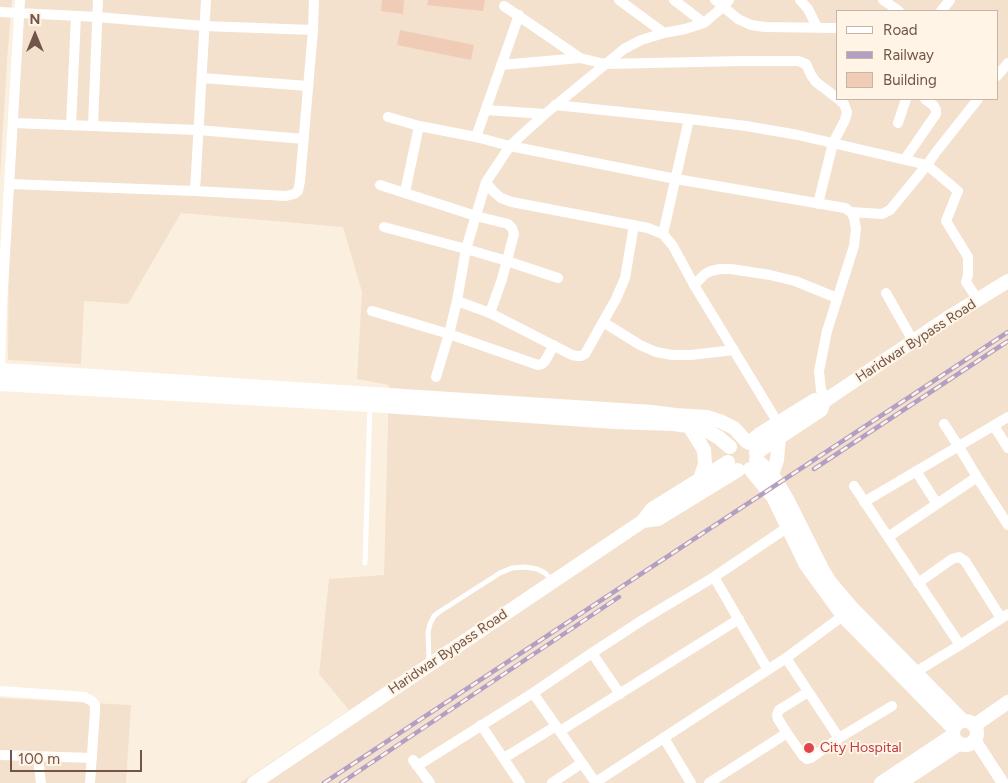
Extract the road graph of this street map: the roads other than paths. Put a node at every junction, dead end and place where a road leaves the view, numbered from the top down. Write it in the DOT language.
graph roads {
  1 [pos="20,0"];
  2 [pos="98,0"];
  3 [pos="206,0"];
  4 [pos="314,0"];
  5 [pos="618,0"];
  6 [pos="674,0"];
  7 [pos="715,0"];
  8 [pos="800,0"];
  9 [pos="884,0"];
  10 [pos="950,0"];
  11 [pos="726,3"];
  12 [pos="504,6"];
  13 [pos="898,10"];
  14 [pos="942,10"];
  15 [pos="0,12"];
  16 [pos="19,13"];
  17 [pos="519,15"];
  18 [pos="76,16"];
  19 [pos="97,17"];
  20 [pos="704,23"];
  21 [pos="204,26"];
  22 [pos="817,27"];
  23 [pos="836,28"];
  24 [pos="313,30"];
  25 [pos="664,33"];
  26 [pos="580,58"];
  27 [pos="1008,63"];
  28 [pos="606,64"];
  29 [pos="501,65"];
  30 [pos="998,75"];
  31 [pos="202,78"];
  32 [pos="308,86"];
  33 [pos="836,97"];
  34 [pos="840,100"];
  35 [pos="906,100"];
  36 [pos="927,100"];
  37 [pos="977,100"];
  38 [pos="555,105"];
  39 [pos="486,110"];
  40 [pos="545,114"];
  41 [pos="388,117"];
  42 [pos="689,119"];
  43 [pos="13,123"];
  44 [pos="898,123"];
  45 [pos="71,125"];
  46 [pos="93,126"];
  47 [pos="419,126"];
  48 [pos="198,130"];
  49 [pos="476,137"];
  50 [pos="304,139"];
  51 [pos="832,143"];
  52 [pos="510,146"];
  53 [pos="5,153"];
  54 [pos="905,160"];
  55 [pos="927,165"];
  56 [pos="676,179"];
  57 [pos="486,182"];
  58 [pos="9,184"];
  59 [pos="380,184"];
  60 [pos="195,191"];
  61 [pos="405,192"];
  62 [pos="818,204"];
  63 [pos="851,212"];
  64 [pos="476,216"];
  65 [pos="634,225"];
  66 [pos="384,227"];
  67 [pos="663,234"];
  68 [pos="466,249"];
  69 [pos="507,261"];
  70 [pos="558,278"];
  71 [pos="1008,281"];
  72 [pos="694,284"];
  73 [pos="886,293"];
  74 [pos="837,298"];
  75 [pos="978,300"];
  76 [pos="457,302"];
  77 [pos="1,307"];
  78 [pos="372,311"];
  79 [pos="490,313"];
  80 [pos="603,322"];
  81 [pos="449,334"];
  82 [pos="913,341"];
  83 [pos="554,345"];
  84 [pos="734,350"];
  85 [pos="0,369"];
  86 [pos="436,378"];
  87 [pos="0,384"];
  88 [pos="825,401"];
  89 [pos="370,405"];
  90 [pos="1008,417"];
  91 [pos="944,424"];
  92 [pos="689,426"];
  93 [pos="994,426"];
  94 [pos="778,430"];
  95 [pos="959,447"];
  96 [pos="1008,448"];
  97 [pos="748,454"];
  98 [pos="916,472"];
  99 [pos="772,474"];
  100 [pos="977,477"];
  101 [pos="700,478"];
  102 [pos="854,486"];
  103 [pos="864,502"];
  104 [pos="937,504"];
  105 [pos="643,521"];
  106 [pos="1008,525"];
  107 [pos="788,527"];
  108 [pos="888,537"];
  109 [pos="365,563"];
  110 [pos="714,577"];
  111 [pos="554,581"];
  112 [pos="918,582"];
  113 [pos="847,612"];
  114 [pos="1004,616"];
  115 [pos="738,619"];
  116 [pos="960,645"];
  117 [pos="592,653"];
  118 [pos="786,658"];
  119 [pos="430,665"];
  120 [pos="768,670"];
  121 [pos="914,673"];
  122 [pos="0,691"];
  123 [pos="808,692"];
  124 [pos="533,693"];
  125 [pos="620,694"];
  126 [pos="1008,702"];
  127 [pos="892,706"];
  128 [pos="1008,714"];
  129 [pos="481,725"];
  130 [pos="558,729"];
  131 [pos="787,733"];
  132 [pos="966,734"];
  133 [pos="664,738"];
  134 [pos="839,738"];
  135 [pos="0,755"];
  136 [pos="38,757"];
  137 [pos="92,758"];
  138 [pos="504,758"];
  139 [pos="582,763"];
  140 [pos="1002,780"];
  141 [pos="41,783"];
  142 [pos="90,783"];
  143 [pos="254,783"];
  144 [pos="430,783"];
  145 [pos="520,783"];
  146 [pos="552,783"];
  147 [pos="596,783"];
  148 [pos="691,783"];
  149 [pos="709,783"];
  150 [pos="881,783"];
  151 [pos="900,783"];
  1 -- 16 [label="street"];
  2 -- 19 [label="street"];
  3 -- 21 [label="street"];
  4 -- 24 [label="street"];
  5 -- 25 [label="street"];
  6 -- 20 [label="street"];
  7 -- 11 [label="street"];
  8 -- 22 [label="street"];
  9 -- 13 [label="street"];
  10 -- 14 [label="street"];
  11 -- 20 [label="street"];
  11 -- 22 [label="street"];
  12 -- 17 [label="street"];
  15 -- 16 [label="street"];
  16 -- 18 [label="street"];
  16 -- 43 [label="street"];
  17 -- 26 [label="street"];
  17 -- 29 [label="street"];
  18 -- 19 [label="street"];
  18 -- 45 [label="street"];
  19 -- 21 [label="street"];
  19 -- 46 [label="street"];
  20 -- 25 [label="street"];
  21 -- 24 [label="street"];
  21 -- 31 [label="street"];
  22 -- 23 [label="street"];
  24 -- 32 [label="street"];
  25 -- 28 [label="street"];
  26 -- 28 [label="street"];
  26 -- 29 [label="street"];
  27 -- 30 [label="street"];
  28 -- 33 [label="street"];
  28 -- 38 [label="street"];
  29 -- 39 [label="street"];
  31 -- 32 [label="street"];
  31 -- 48 [label="street"];
  32 -- 50 [label="street"];
  34 -- 51 [label="street"];
  35 -- 44 [label="street"];
  36 -- 54 [label="street"];
  37 -- 55 [label="street"];
  38 -- 40 [label="street"];
  38 -- 42 [label="street"];
  39 -- 40 [label="street"];
  39 -- 49 [label="street"];
  40 -- 52 [label="street"];
  41 -- 47 [label="street"];
  42 -- 51 [label="street"];
  42 -- 56 [label="street"];
  43 -- 45 [label="street"];
  43 -- 53 [label="street"];
  45 -- 46 [label="street"];
  46 -- 48 [label="street"];
  47 -- 49 [label="street"];
  47 -- 61 [label="street"];
  48 -- 50 [label="street"];
  48 -- 60 [label="street"];
  49 -- 52 [label="street"];
  50 -- 60 [label="street"];
  51 -- 54 [label="street"];
  51 -- 62 [label="street"];
  52 -- 56 [label="street"];
  52 -- 57 [label="street"];
  53 -- 58 [label="street"];
  54 -- 55 [label="street"];
  55 -- 63 [label="street"];
  55 -- 75 [label="street"];
  56 -- 62 [label="street"];
  56 -- 67 [label="street"];
  57 -- 64 [label="street"];
  57 -- 65 [label="street"];
  58 -- 60 [label="street"];
  58 -- 77 [label="street"];
  59 -- 61 [label="street"];
  61 -- 64 [label="street"];
  62 -- 63 [label="street"];
  63 -- 74 [label="street"];
  64 -- 68 [label="street"];
  64 -- 69 [label="street"];
  65 -- 67 [label="street"];
  65 -- 80 [label="street"];
  66 -- 68 [label="street"];
  67 -- 72 [label="street"];
  68 -- 69 [label="street"];
  68 -- 76 [label="street"];
  69 -- 70 [label="street"];
  69 -- 79 [label="street"];
  71 -- 75 [label="main road, Haridwar Bypass Road"];
  72 -- 74 [label="street"];
  72 -- 84 [label="street"];
  73 -- 82 [label="street"];
  74 -- 88 [label="street"];
  75 -- 82 [label="main road, Haridwar Bypass Road"];
  76 -- 79 [label="street"];
  76 -- 81 [label="street"];
  77 -- 85 [label="street"];
  78 -- 81 [label="street"];
  79 -- 83 [label="street"];
  80 -- 83 [label="street"];
  80 -- 84 [label="street"];
  81 -- 83 [label="street"];
  81 -- 86 [label="street"];
  82 -- 88 [label="main road, Haridwar Bypass Road"];
  84 -- 94 [label="street"];
  85 -- 97 [label="main road"];
  87 -- 89 [label="main road"];
  88 -- 94 [label="main road, Haridwar Bypass Road"];
  89 -- 92 [label="main road"];
  89 -- 109 [label="lane"];
  90 -- 93 [label="street"];
  91 -- 95 [label="street"];
  92 -- 97 [label="main road"];
  92 -- 101 [label="main road"];
  93 -- 95 [label="street"];
  93 -- 96 [label="street"];
  94 -- 97 [label="main road, Haridwar Bypass Road"];
  94 -- 99 [label="main road"];
  95 -- 98 [label="street"];
  95 -- 100 [label="street"];
  97 -- 99 [label="main road"];
  97 -- 101 [label="main road, Haridwar Bypass Road"];
  97 -- 105 [label="main road, Haridwar Bypass Road"];
  97 -- 107 [label="main road"];
  98 -- 103 [label="street"];
  98 -- 104 [label="street"];
  99 -- 113 [label="main road"];
  100 -- 104 [label="street"];
  100 -- 106 [label="street"];
  101 -- 105 [label="main road, Haridwar Bypass Road"];
  102 -- 103 [label="street"];
  103 -- 108 [label="street"];
  104 -- 108 [label="street"];
  105 -- 111 [label="main road, Haridwar Bypass Road"];
  107 -- 110 [label="street"];
  107 -- 113 [label="main road"];
  108 -- 112 [label="street"];
  110 -- 115 [label="street"];
  110 -- 117 [label="street"];
  111 -- 119 [label="main road, Haridwar Bypass Road"];
  111 -- 119 [label="lane"];
  112 -- 114 [label="street"];
  112 -- 116 [label="street"];
  113 -- 118 [label="street"];
  113 -- 121 [label="main road"];
  113 -- 132 [label="main road"];
  114 -- 116 [label="street"];
  115 -- 120 [label="street"];
  115 -- 125 [label="street"];
  116 -- 121 [label="street"];
  117 -- 124 [label="street"];
  117 -- 125 [label="street"];
  118 -- 120 [label="street"];
  118 -- 123 [label="street"];
  119 -- 143 [label="main road, Haridwar Bypass Road"];
  120 -- 133 [label="street"];
  121 -- 132 [label="main road"];
  122 -- 137 [label="street"];
  123 -- 131 [label="street"];
  123 -- 134 [label="street"];
  124 -- 129 [label="street"];
  124 -- 130 [label="street"];
  125 -- 130 [label="street"];
  126 -- 132 [label="main road"];
  127 -- 134 [label="street"];
  128 -- 132 [label="main road"];
  129 -- 138 [label="street"];
  129 -- 144 [label="street"];
  130 -- 138 [label="street"];
  130 -- 139 [label="street"];
  131 -- 134 [label="street"];
  131 -- 149 [label="street"];
  132 -- 140 [label="street"];
  132 -- 150 [label="main road"];
  132 -- 151 [label="main road"];
  133 -- 147 [label="street"];
  133 -- 148 [label="street"];
  135 -- 136 [label="street"];
  136 -- 137 [label="street"];
  136 -- 141 [label="street"];
  137 -- 142 [label="street"];
  138 -- 145 [label="street"];
  139 -- 146 [label="street"];
  139 -- 147 [label="street"];
}
